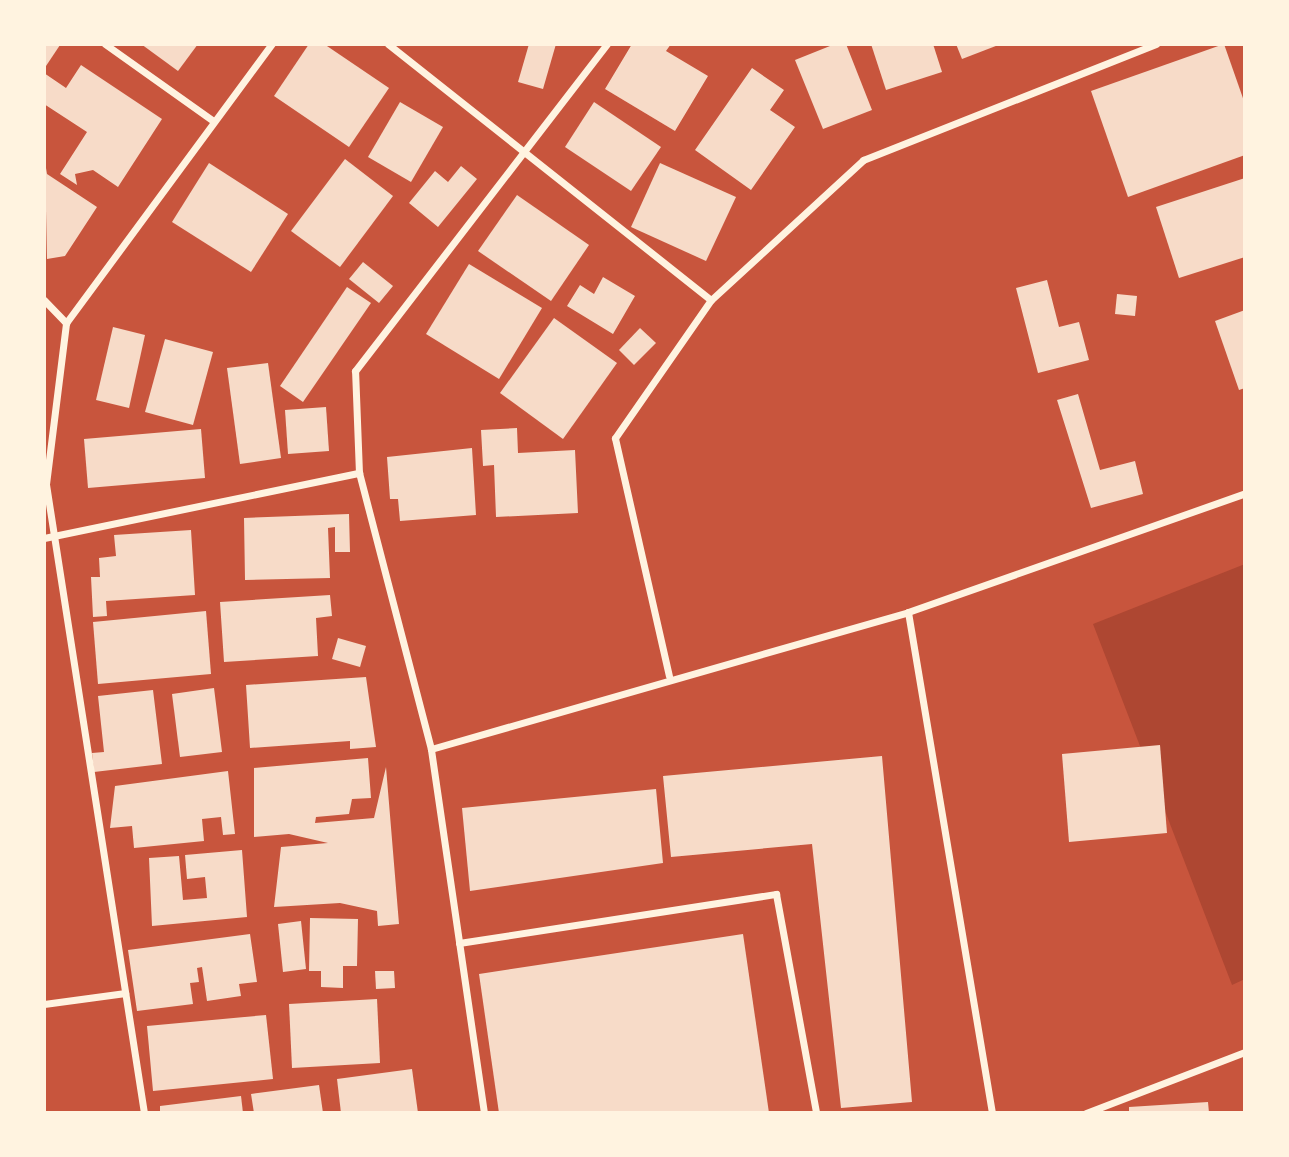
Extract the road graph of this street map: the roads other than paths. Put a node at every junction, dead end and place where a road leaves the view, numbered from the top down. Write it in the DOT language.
graph roads {
  1 [pos="105,44"];
  2 [pos="272,44"];
  3 [pos="388,44"];
  4 [pos="607,44"];
  5 [pos="1156,44"];
  6 [pos="212,120"];
  7 [pos="522,147"];
  8 [pos="44,300"];
  9 [pos="711,300"];
  10 [pos="66,323"];
  11 [pos="359,473"];
  12 [pos="1245,493"];
  13 [pos="48,537"];
  14 [pos="908,612"];
  15 [pos="669,676"];
  16 [pos="431,748"];
  17 [pos="459,943"];
  18 [pos="125,993"];
  19 [pos="44,1004"];
  20 [pos="1245,1052"];
  21 [pos="144,1113"];
  22 [pos="484,1113"];
  23 [pos="816,1113"];
  24 [pos="992,1113"];
  25 [pos="1086,1113"];
  1 -- 6 [label="street"];
  2 -- 6 [label="street"];
  3 -- 7 [label="street"];
  4 -- 7 [label="street"];
  5 -- 9 [label="street"];
  6 -- 10 [label="street"];
  7 -- 9 [label="street"];
  7 -- 11 [label="street"];
  8 -- 10 [label="street"];
  9 -- 15 [label="street"];
  10 -- 13 [label="street"];
  11 -- 13 [label="street"];
  11 -- 16 [label="street"];
  12 -- 14 [label="street"];
  13 -- 18 [label="street"];
  14 -- 15 [label="street"];
  14 -- 24 [label="street"];
  15 -- 16 [label="street"];
  16 -- 17 [label="street"];
  17 -- 22 [label="street"];
  17 -- 23 [label="street"];
  18 -- 19 [label="street"];
  18 -- 21 [label="street"];
  20 -- 25 [label="street"];
}
